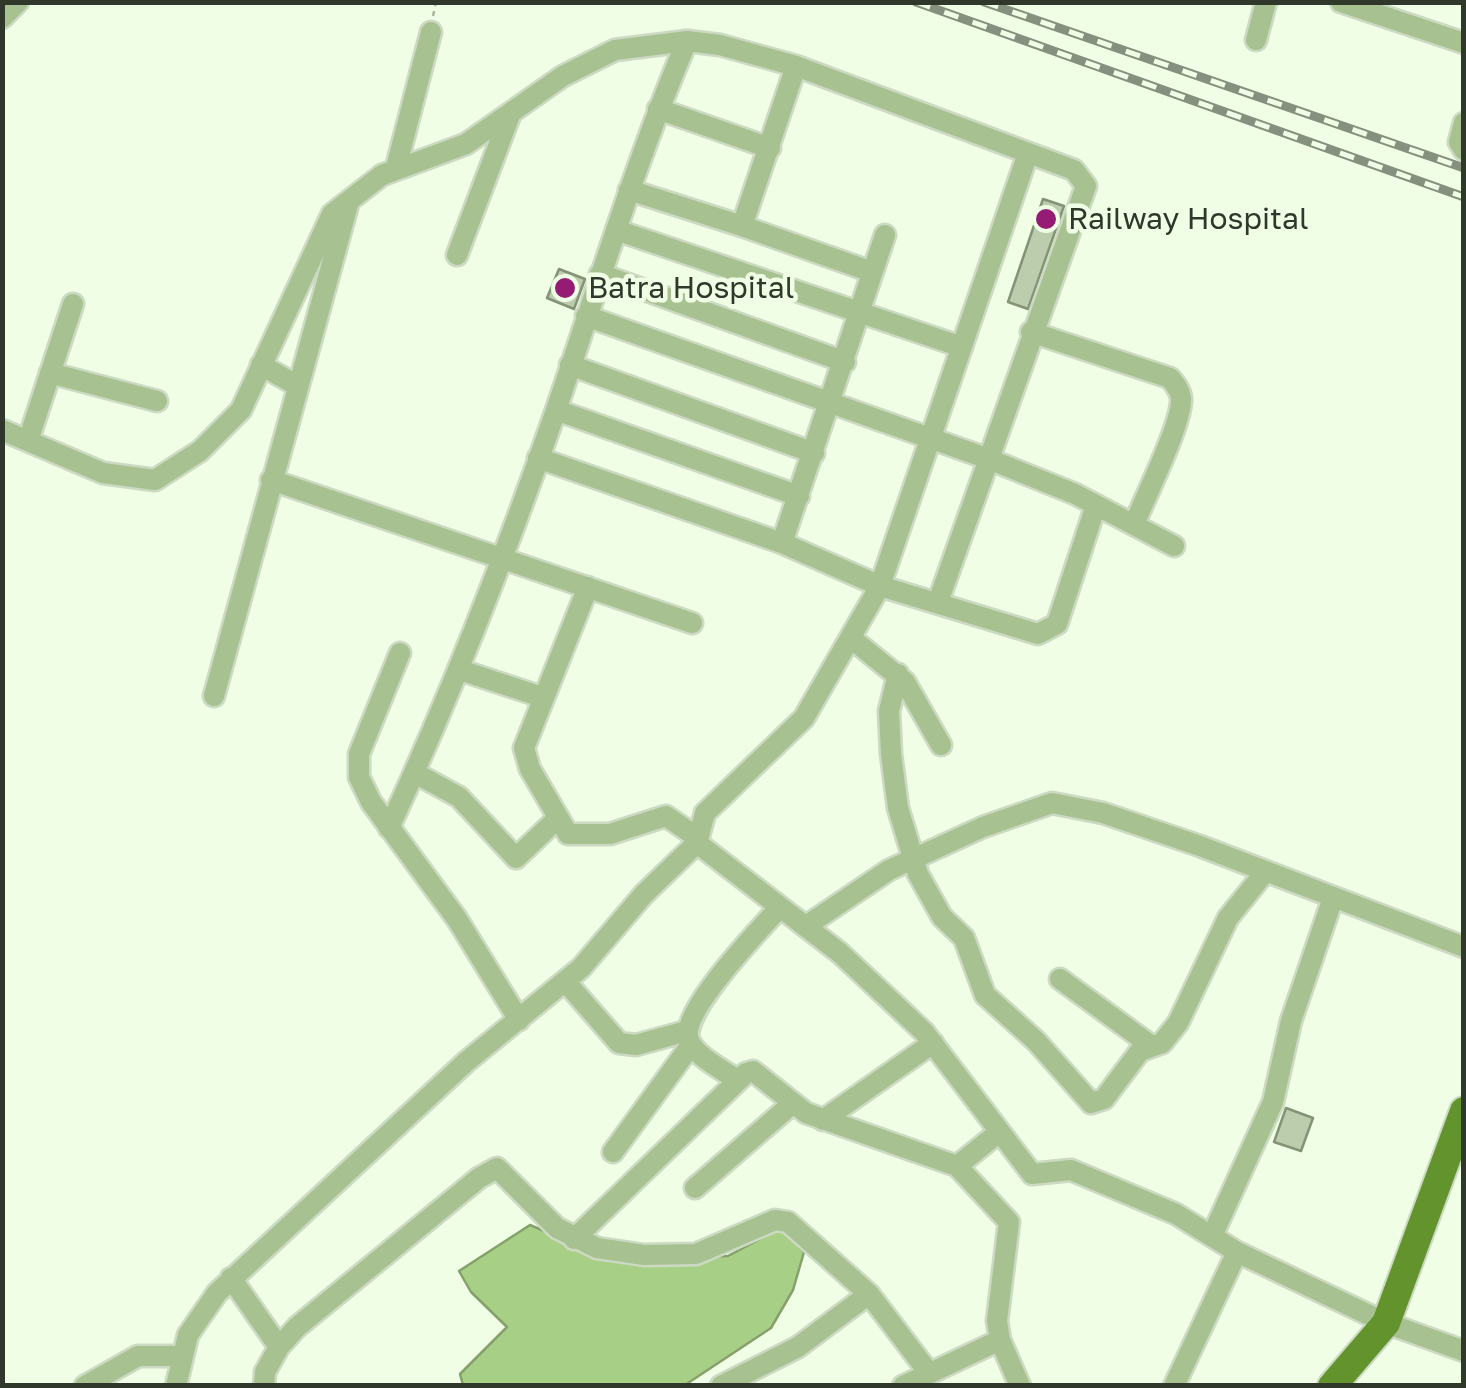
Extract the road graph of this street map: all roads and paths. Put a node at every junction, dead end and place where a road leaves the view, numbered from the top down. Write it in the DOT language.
graph roads {
  1 [pos="18,2"];
  2 [pos="1266,2"];
  3 [pos="1341,2"];
  4 [pos="2,18"];
  5 [pos="431,32"];
  6 [pos="1256,40"];
  7 [pos="687,41"];
  8 [pos="1464,43"];
  9 [pos="796,66"];
  10 [pos="658,109"];
  11 [pos="510,114"];
  12 [pos="1464,124"];
  13 [pos="770,148"];
  14 [pos="1464,150"];
  15 [pos="1028,153"];
  16 [pos="396,168"];
  17 [pos="630,190"];
  18 [pos="351,196"];
  19 [pos="742,226"];
  20 [pos="616,230"];
  21 [pos="884,236"];
  22 [pos="457,255"];
  23 [pos="872,272"];
  24 [pos="600,274"];
  25 [pos="72,304"];
  26 [pos="860,315"];
  27 [pos="586,316"];
  28 [pos="1032,332"];
  29 [pos="962,347"];
  30 [pos="845,362"];
  31 [pos="260,365"];
  32 [pos="570,365"];
  33 [pos="50,372"];
  34 [pos="296,384"];
  35 [pos="157,400"];
  36 [pos="831,405"];
  37 [pos="556,410"];
  38 [pos="2,430"];
  39 [pos="28,441"];
  40 [pos="931,441"];
  41 [pos="814,453"];
  42 [pos="538,458"];
  43 [pos="986,458"];
  44 [pos="271,480"];
  45 [pos="799,496"];
  46 [pos="1096,505"];
  47 [pos="1134,525"];
  48 [pos="782,543"];
  49 [pos="1174,546"];
  50 [pos="501,558"];
  51 [pos="880,586"];
  52 [pos="588,587"];
  53 [pos="938,602"];
  54 [pos="692,623"];
  55 [pos="852,639"];
  56 [pos="400,652"];
  57 [pos="460,670"];
  58 [pos="898,674"];
  59 [pos="214,696"];
  60 [pos="542,697"];
  61 [pos="941,745"];
  62 [pos="414,772"];
  63 [pos="557,819"];
  64 [pos="389,828"];
  65 [pos="698,841"];
  66 [pos="913,860"];
  67 [pos="1265,872"];
  68 [pos="1333,898"];
  69 [pos="780,906"];
  70 [pos="806,926"];
  71 [pos="1464,947"];
  72 [pos="1060,980"];
  73 [pos="564,981"];
  74 [pos="519,1020"];
  75 [pos="689,1038"];
  76 [pos="933,1042"];
  77 [pos="1149,1044"];
  78 [pos="737,1080"];
  79 [pos="792,1104"];
  80 [pos="1464,1111"];
  81 [pos="823,1120"];
  82 [pos="998,1132"];
  83 [pos="1458,1141"];
  84 [pos="613,1152"];
  85 [pos="957,1166"];
  86 [pos="696,1188"];
  87 [pos="1212,1236"];
  88 [pos="574,1239"];
  89 [pos="1238,1252"];
  90 [pos="232,1278"];
  91 [pos="869,1294"];
  92 [pos="1386,1323"];
  93 [pos="1000,1340"];
  94 [pos="279,1347"];
  95 [pos="1464,1351"];
  96 [pos="182,1356"];
  97 [pos="928,1373"];
  98 [pos="84,1386"];
  99 [pos="176,1386"];
  100 [pos="264,1386"];
  101 [pos="721,1386"];
  102 [pos="903,1386"];
  103 [pos="1020,1386"];
  104 [pos="1174,1386"];
  105 [pos="1332,1386"];
  1 -- 4 [label="street"];
  2 -- 6 [label="street"];
  3 -- 8 [label="street"];
  5 -- 16 [label="street"];
  7 -- 9 [label="street"];
  7 -- 10 [label="street"];
  7 -- 11 [label="street"];
  9 -- 13 [label="street"];
  9 -- 15 [label="street"];
  10 -- 13 [label="street"];
  10 -- 17 [label="street"];
  11 -- 16 [label="street"];
  11 -- 22 [label="street"];
  12 -- 14 [label="street"];
  13 -- 19 [label="street"];
  15 -- 28 [label="street"];
  15 -- 29 [label="street"];
  16 -- 18 [label="street"];
  17 -- 19 [label="street"];
  17 -- 20 [label="street"];
  18 -- 31 [label="street"];
  18 -- 34 [label="street"];
  19 -- 23 [label="street"];
  20 -- 24 [label="street"];
  20 -- 26 [label="street"];
  21 -- 23 [label="street"];
  23 -- 26 [label="street"];
  24 -- 27 [label="street"];
  24 -- 30 [label="street"];
  25 -- 33 [label="street"];
  26 -- 29 [label="street"];
  26 -- 30 [label="street"];
  27 -- 32 [label="street"];
  27 -- 36 [label="street"];
  28 -- 43 [label="street"];
  28 -- 47 [label="street"];
  29 -- 40 [label="street"];
  30 -- 36 [label="street"];
  31 -- 34 [label="street"];
  31 -- 39 [label="street"];
  32 -- 37 [label="street"];
  32 -- 41 [label="street"];
  33 -- 35 [label="street"];
  33 -- 39 [label="street"];
  34 -- 44 [label="street"];
  36 -- 40 [label="street"];
  36 -- 41 [label="street"];
  37 -- 42 [label="street"];
  37 -- 45 [label="street"];
  38 -- 39 [label="street"];
  40 -- 43 [label="street"];
  40 -- 51 [label="street"];
  41 -- 45 [label="street"];
  42 -- 48 [label="street"];
  42 -- 50 [label="street"];
  43 -- 46 [label="street"];
  43 -- 53 [label="street"];
  44 -- 50 [label="street"];
  44 -- 59 [label="street"];
  45 -- 48 [label="street"];
  46 -- 47 [label="street"];
  46 -- 53 [label="street"];
  47 -- 49 [label="street"];
  48 -- 51 [label="street"];
  50 -- 52 [label="street"];
  50 -- 57 [label="street"];
  51 -- 53 [label="street"];
  51 -- 55 [label="street"];
  52 -- 54 [label="street"];
  52 -- 60 [label="street"];
  55 -- 58 [label="street"];
  55 -- 65 [label="street"];
  56 -- 64 [label="street"];
  57 -- 60 [label="street"];
  57 -- 62 [label="street"];
  58 -- 61 [label="street"];
  58 -- 66 [label="street"];
  60 -- 63 [label="street"];
  62 -- 63 [label="street"];
  62 -- 64 [label="street"];
  63 -- 65 [label="street"];
  64 -- 74 [label="street"];
  65 -- 69 [label="street"];
  65 -- 73 [label="street"];
  66 -- 67 [label="street"];
  66 -- 70 [label="street"];
  66 -- 77 [label="street"];
  67 -- 68 [label="street"];
  67 -- 77 [label="street"];
  68 -- 71 [label="street"];
  68 -- 87 [label="street"];
  69 -- 70 [label="street"];
  69 -- 75 [label="street"];
  70 -- 76 [label="street"];
  72 -- 77 [label="street"];
  73 -- 74 [label="street"];
  73 -- 75 [label="street"];
  74 -- 90 [label="street"];
  75 -- 78 [label="street"];
  75 -- 84 [label="street"];
  76 -- 81 [label="street"];
  76 -- 82 [label="street"];
  78 -- 79 [label="street"];
  78 -- 88 [label="street"];
  79 -- 81 [label="street"];
  79 -- 86 [label="street"];
  80 -- 83 [label="main road"];
  81 -- 85 [label="street"];
  82 -- 85 [label="street"];
  82 -- 87 [label="street"];
  83 -- 92 [label="main road"];
  85 -- 93 [label="street"];
  87 -- 89 [label="street"];
  88 -- 91 [label="street"];
  88 -- 94 [label="street"];
  89 -- 92 [label="street"];
  89 -- 104 [label="street"];
  90 -- 94 [label="street"];
  90 -- 96 [label="street"];
  91 -- 97 [label="street"];
  91 -- 101 [label="street"];
  92 -- 95 [label="street"];
  92 -- 105 [label="main road"];
  93 -- 97 [label="street"];
  93 -- 103 [label="street"];
  94 -- 100 [label="street"];
  96 -- 98 [label="street"];
  96 -- 99 [label="street"];
  97 -- 102 [label="street"];
}
